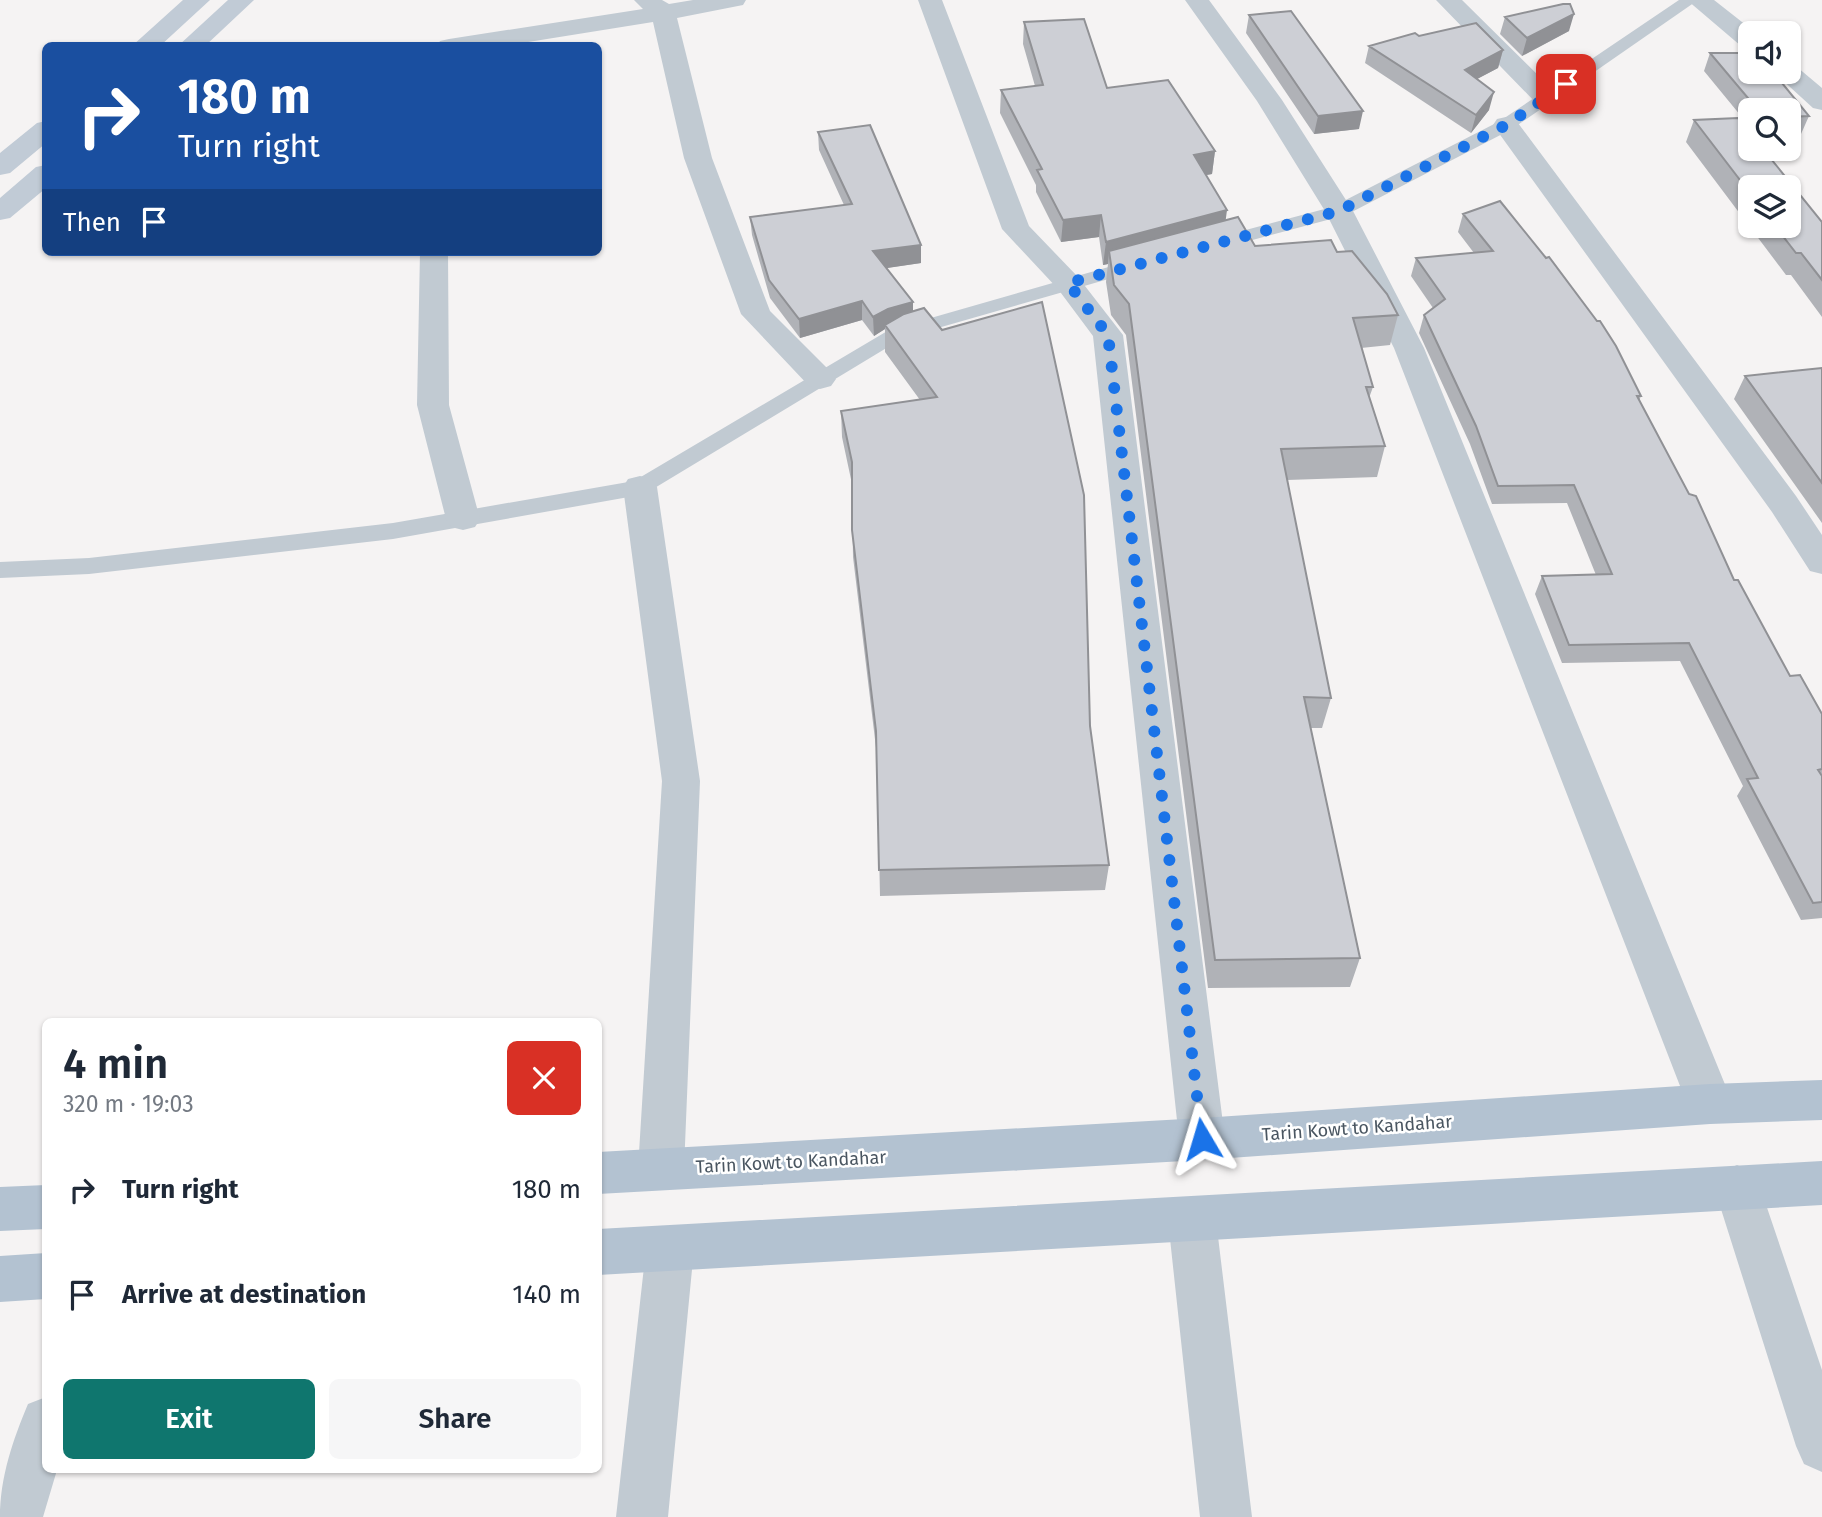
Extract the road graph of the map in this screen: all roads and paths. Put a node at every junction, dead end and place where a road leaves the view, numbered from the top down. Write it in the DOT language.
graph roads {
  1 [pos="198,0"];
  2 [pos="242,0"];
  3 [pos="734,0"];
  4 [pos="930,0"];
  5 [pos="1197,0"];
  6 [pos="1448,0"];
  7 [pos="1690,0"];
  8 [pos="1699,0"];
  9 [pos="654,6"];
  10 [pos="1738,31"];
  11 [pos="150,42"];
  12 [pos="195,42"];
  13 [pos="476,42"];
  14 [pos="1801,83"];
  15 [pos="1546,99"];
  16 [pos="1822,102"];
  17 [pos="1506,125"];
  18 [pos="42,132"];
  19 [pos="0,167"];
  20 [pos="42,176"];
  21 [pos="1339,211"];
  22 [pos="0,212"];
  23 [pos="1197,249"];
  24 [pos="434,256"];
  25 [pos="1158,259"];
  26 [pos="1068,283"];
  27 [pos="820,379"];
  28 [pos="640,487"];
  29 [pos="463,519"];
  30 [pos="1822,562"];
  31 [pos="0,570"];
  32 [pos="1822,1100"];
  33 [pos="1710,1104"];
  34 [pos="1202,1139"];
  35 [pos="661,1169"];
  36 [pos="602,1172"];
  37 [pos="1822,1182"];
  38 [pos="1737,1186"];
  39 [pos="42,1207"];
  40 [pos="0,1209"];
  41 [pos="1192,1220"];
  42 [pos="670,1249"];
  43 [pos="602,1252"];
  44 [pos="42,1276"];
  45 [pos="0,1279"];
  46 [pos="42,1435"];
  47 [pos="1822,1446"];
  48 [pos="16,1517"];
  49 [pos="642,1517"];
  50 [pos="1226,1517"];
  1 -- 11 [label="main road"];
  2 -- 12 [label="main road"];
  3 -- 9 [label="street"];
  4 -- 26 [label="street"];
  5 -- 21 [label="street"];
  6 -- 15 [label="street"];
  7 -- 15 [label="lane"];
  8 -- 10 [label="street"];
  9 -- 13 [label="street"];
  9 -- 27 [label="street"];
  14 -- 16 [label="street"];
  15 -- 17 [label="lane"];
  17 -- 21 [label="lane"];
  17 -- 30 [label="street"];
  18 -- 19 [label="main road"];
  20 -- 22 [label="main road"];
  21 -- 23 [label="lane"];
  21 -- 33 [label="street"];
  24 -- 29 [label="street"];
  25 -- 26 [label="lane"];
  26 -- 27 [label="lane"];
  26 -- 34 [label="street"];
  27 -- 28 [label="lane"];
  28 -- 29 [label="lane"];
  28 -- 35 [label="street"];
  29 -- 31 [label="lane"];
  32 -- 33 [label="main road, Tarin Kowt to Kandahar"];
  33 -- 34 [label="main road, Tarin Kowt to Kandahar"];
  34 -- 35 [label="main road, Tarin Kowt to Kandahar"];
  35 -- 36 [label="main road, Tarin Kowt to Kandahar"];
  37 -- 38 [label="main road"];
  38 -- 41 [label="main road"];
  38 -- 47 [label="street"];
  39 -- 40 [label="main road"];
  41 -- 42 [label="main road"];
  41 -- 50 [label="street"];
  42 -- 43 [label="main road"];
  42 -- 49 [label="street"];
  44 -- 45 [label="main road"];
  46 -- 48 [label="street"];
}
